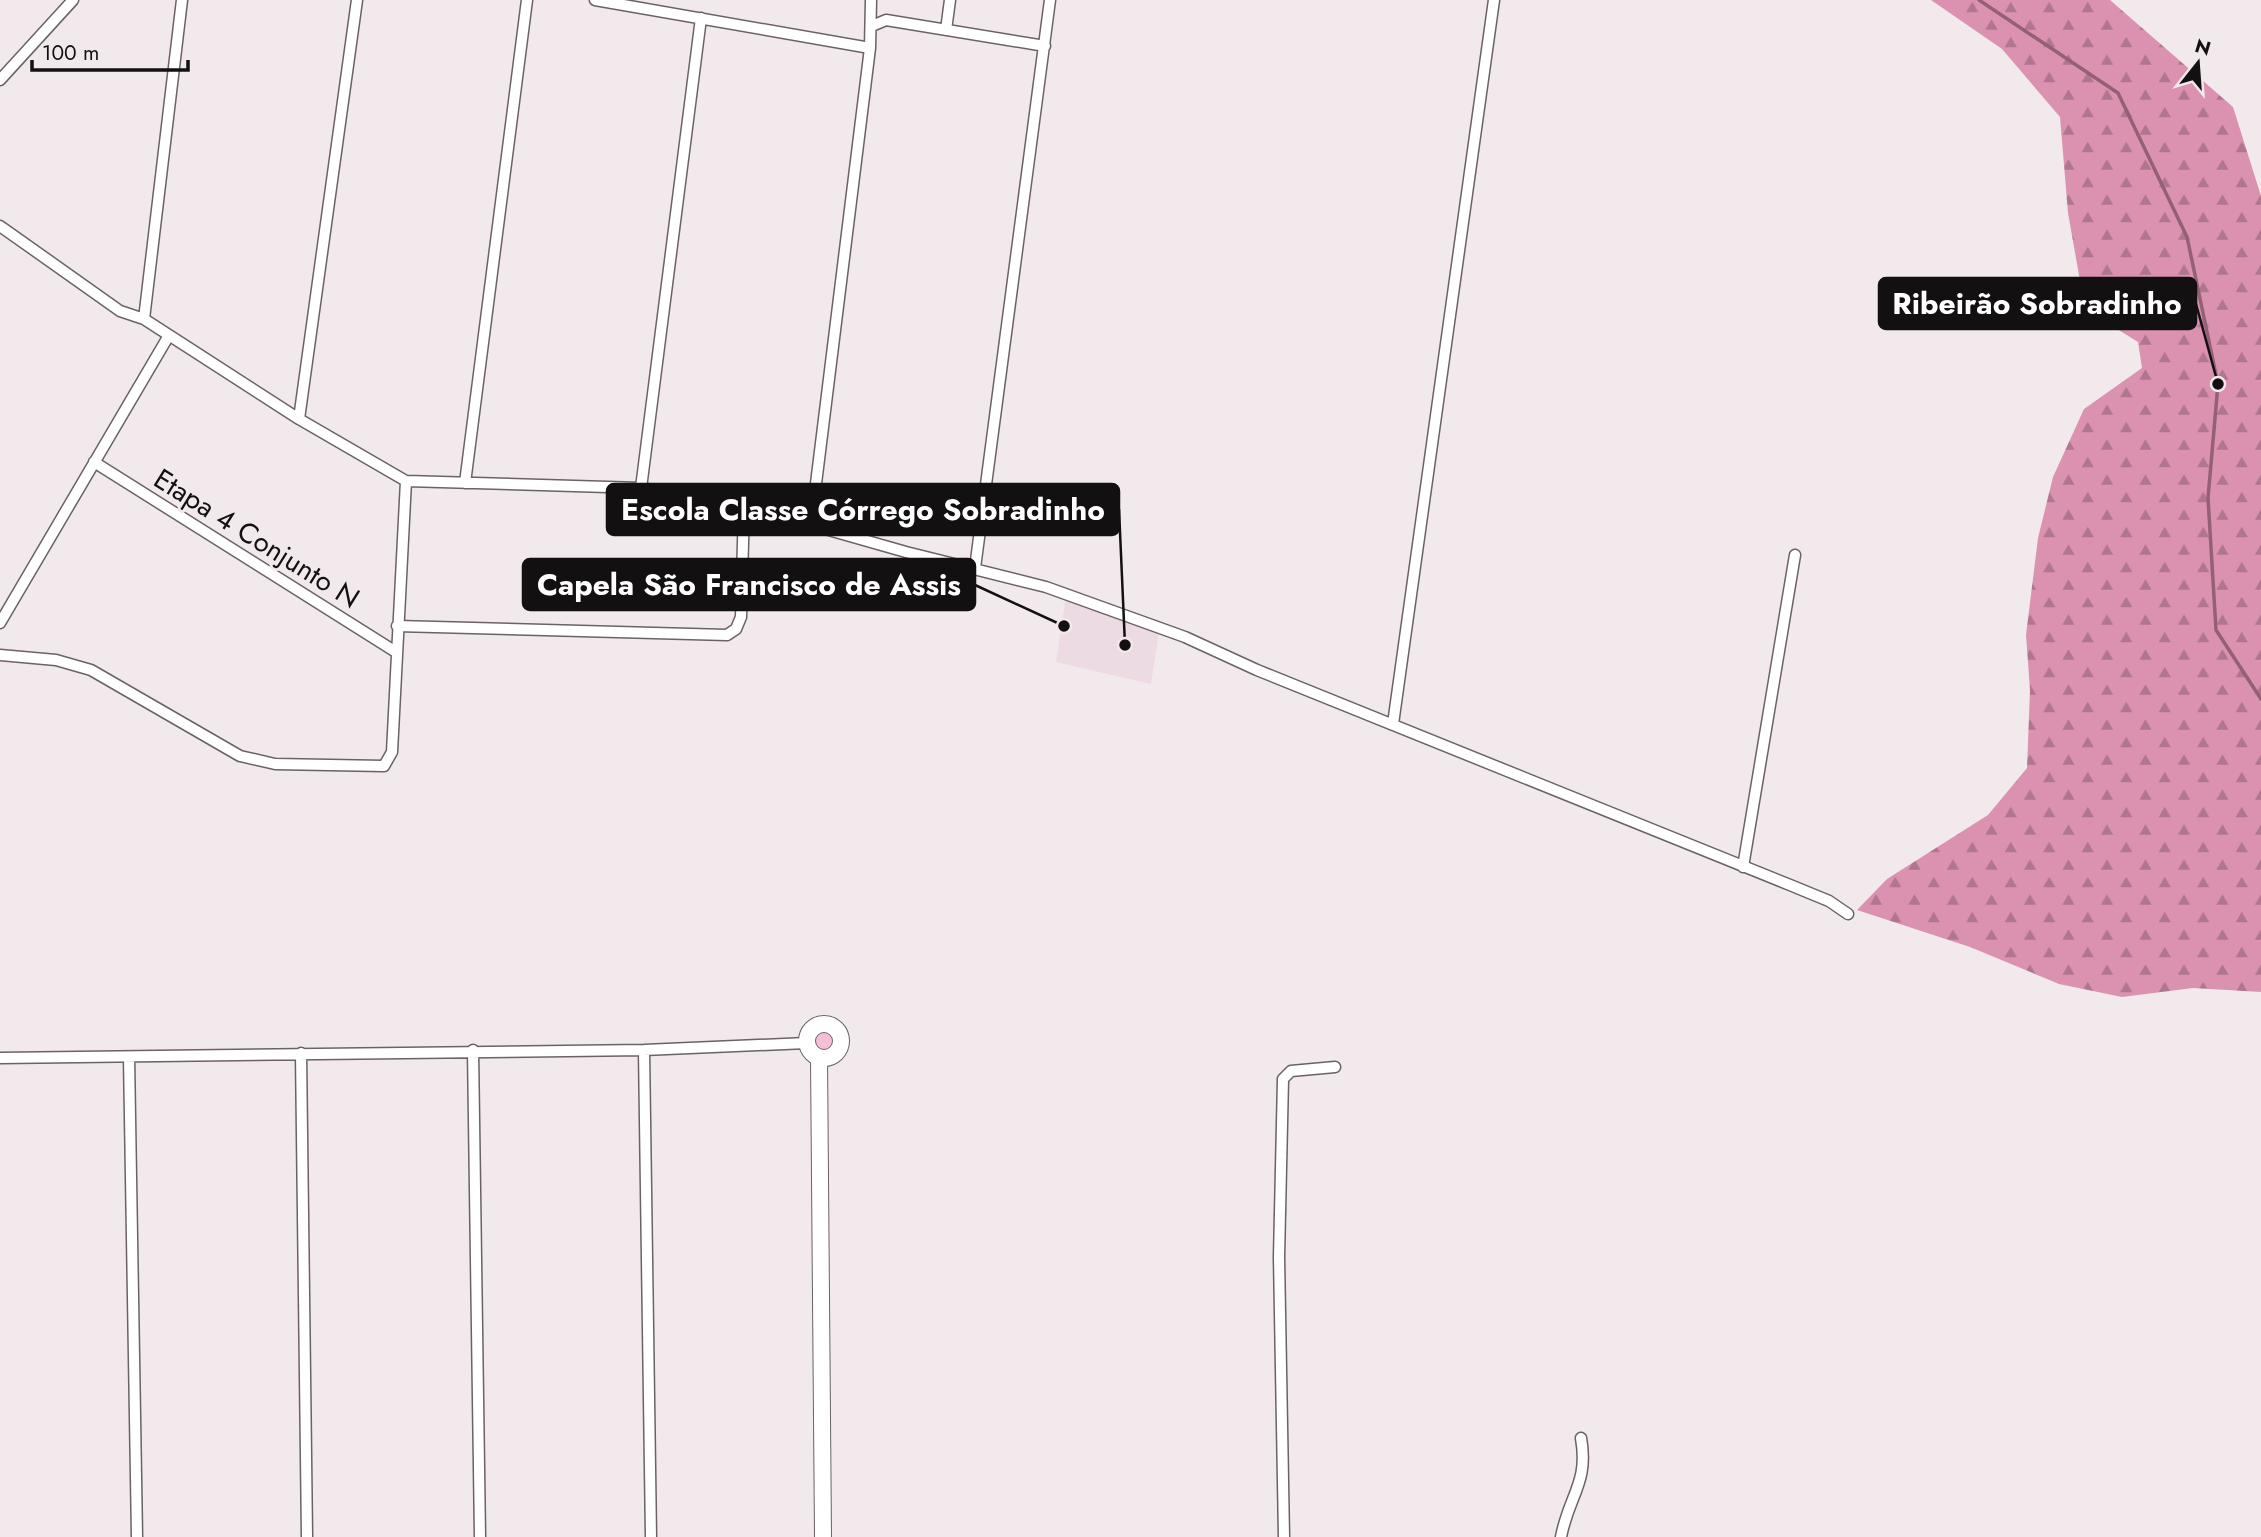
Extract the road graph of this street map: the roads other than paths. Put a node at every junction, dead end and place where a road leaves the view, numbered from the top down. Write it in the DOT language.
graph roads {
  1 [pos="73,0"];
  2 [pos="182,0"];
  3 [pos="357,0"];
  4 [pos="527,0"];
  5 [pos="595,0"];
  6 [pos="871,0"];
  7 [pos="950,0"];
  8 [pos="1051,0"];
  9 [pos="1494,0"];
  10 [pos="701,18"];
  11 [pos="872,26"];
  12 [pos="946,30"];
  13 [pos="1045,46"];
  14 [pos="870,48"];
  15 [pos="0,80"];
  16 [pos="0,226"];
  17 [pos="144,319"];
  18 [pos="168,337"];
  19 [pos="299,419"];
  20 [pos="94,462"];
  21 [pos="405,481"];
  22 [pos="465,483"];
  23 [pos="640,488"];
  24 [pos="744,506"];
  25 [pos="811,524"];
  26 [pos="1795,555"];
  27 [pos="975,568"];
  28 [pos="0,623"];
  29 [pos="397,626"];
  30 [pos="396,652"];
  31 [pos="0,655"];
  32 [pos="1393,724"];
  33 [pos="1743,867"];
  34 [pos="1848,914"];
  35 [pos="807,1043"];
  36 [pos="643,1050"];
  37 [pos="473,1051"];
  38 [pos="302,1053"];
  39 [pos="130,1057"];
  40 [pos="0,1058"];
  41 [pos="819,1058"];
  42 [pos="1335,1067"];
  43 [pos="1581,1438"];
  44 [pos="137,1537"];
  45 [pos="307,1537"];
  46 [pos="480,1537"];
  47 [pos="651,1537"];
  48 [pos="822,1537"];
  49 [pos="1284,1537"];
  50 [pos="1561,1537"];
  1 -- 15 [label="street"];
  2 -- 17 [label="street"];
  3 -- 19 [label="street"];
  4 -- 22 [label="street"];
  5 -- 10 [label="street"];
  6 -- 11 [label="street"];
  7 -- 12 [label="street"];
  8 -- 13 [label="street"];
  9 -- 32 [label="street"];
  10 -- 14 [label="street"];
  10 -- 23 [label="street"];
  11 -- 12 [label="street"];
  11 -- 14 [label="street"];
  12 -- 13 [label="street"];
  13 -- 27 [label="street"];
  14 -- 25 [label="street"];
  16 -- 17 [label="street"];
  17 -- 18 [label="street"];
  18 -- 19 [label="street"];
  18 -- 20 [label="street"];
  19 -- 21 [label="street"];
  20 -- 28 [label="street"];
  20 -- 30 [label="street, Etapa 4 Conjunto N"];
  21 -- 22 [label="street"];
  21 -- 29 [label="street"];
  22 -- 23 [label="street"];
  23 -- 24 [label="street"];
  24 -- 25 [label="street"];
  24 -- 29 [label="street"];
  25 -- 27 [label="street"];
  26 -- 33 [label="street"];
  27 -- 32 [label="street"];
  29 -- 30 [label="street"];
  30 -- 31 [label="street"];
  32 -- 33 [label="street"];
  33 -- 34 [label="street"];
  35 -- 36 [label="street"];
  35 -- 41 [label="street"];
  35 -- 41 [label="street"];
  36 -- 37 [label="street"];
  36 -- 47 [label="street"];
  37 -- 38 [label="street"];
  37 -- 46 [label="street"];
  38 -- 39 [label="street"];
  38 -- 45 [label="street"];
  39 -- 40 [label="street"];
  39 -- 44 [label="street"];
  41 -- 48 [label="street"];
  42 -- 49 [label="street"];
  43 -- 50 [label="street"];
}
